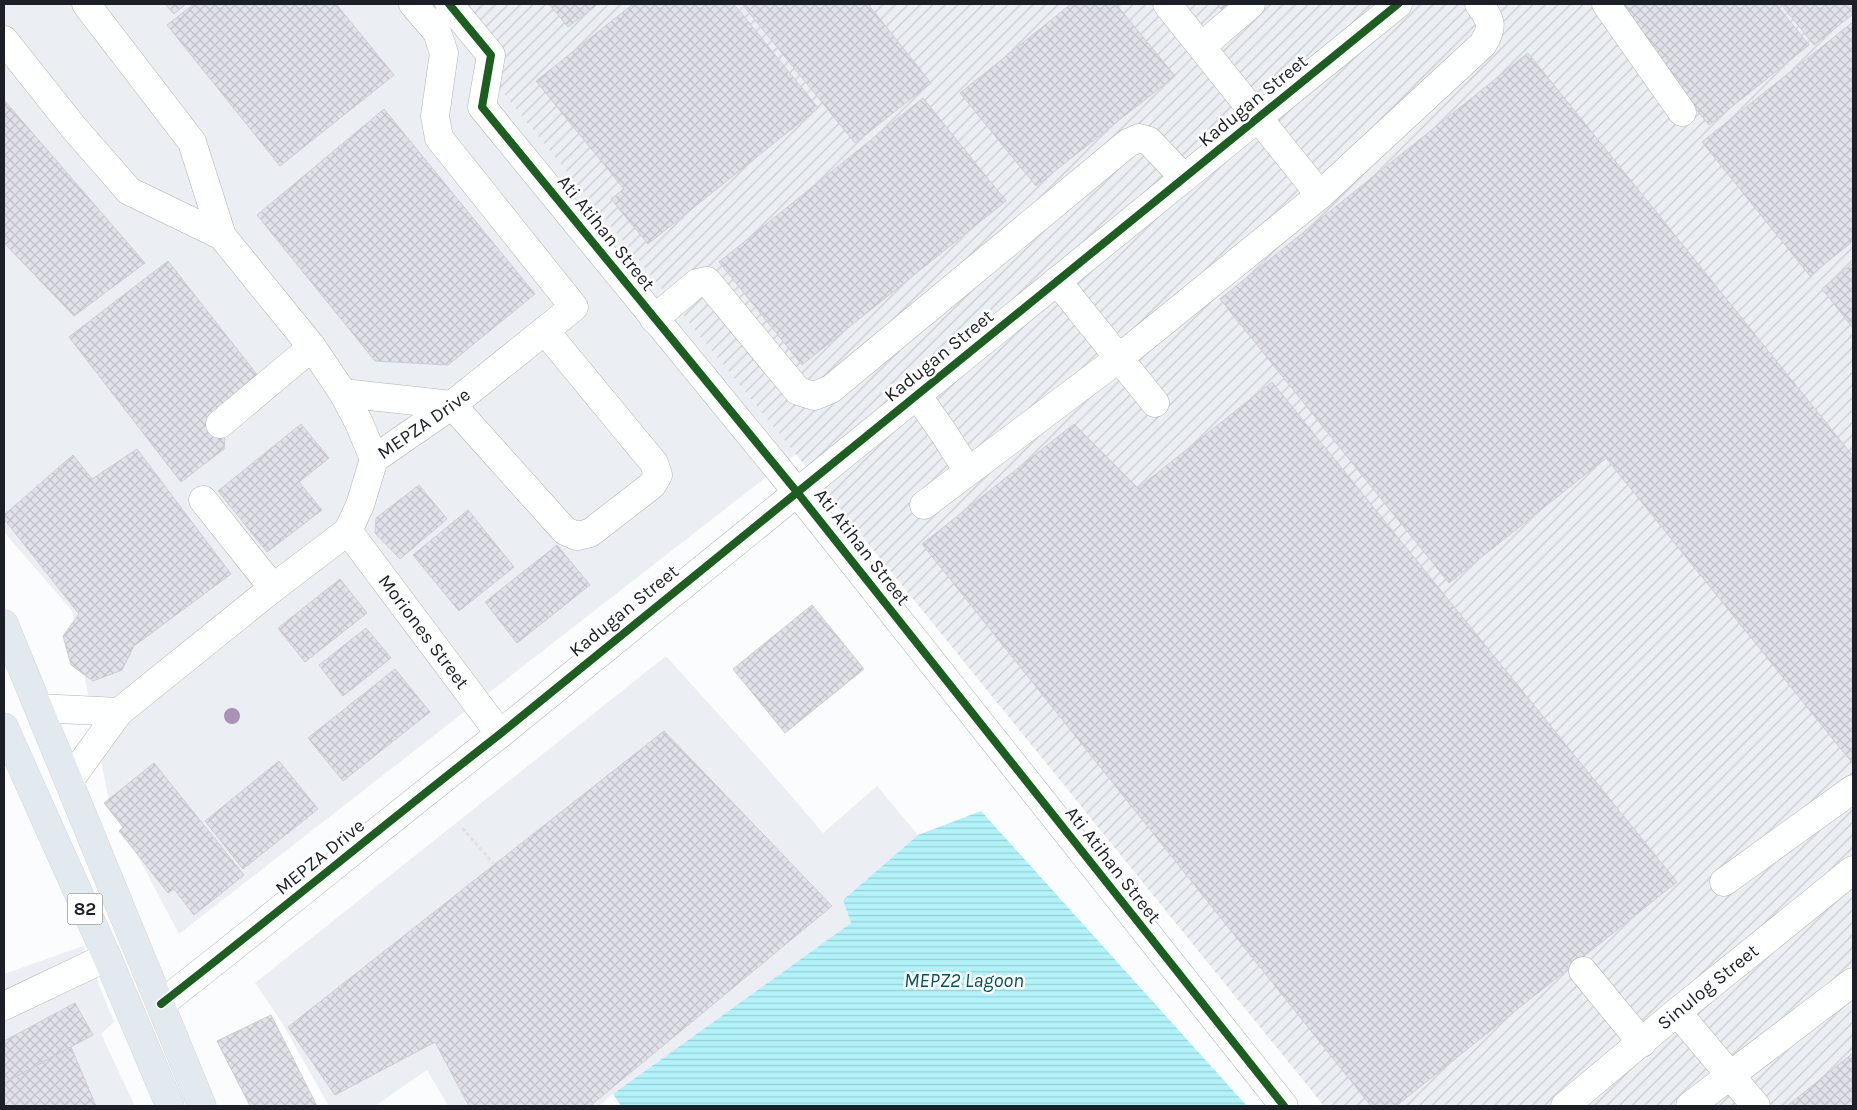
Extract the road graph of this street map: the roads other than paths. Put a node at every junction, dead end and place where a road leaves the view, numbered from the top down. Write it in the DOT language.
graph roads {
  1 [pos="86,4"];
  2 [pos="413,4"];
  3 [pos="449,4"];
  4 [pos="1167,4"];
  5 [pos="1251,4"];
  6 [pos="1398,4"];
  7 [pos="1480,4"];
  8 [pos="1606,4"];
  9 [pos="4,40"];
  10 [pos="1202,46"];
  11 [pos="1682,112"];
  12 [pos="1259,116"];
  13 [pos="1184,178"];
  14 [pos="1320,195"];
  15 [pos="222,236"];
  16 [pos="1057,281"];
  17 [pos="654,319"];
  18 [pos="545,331"];
  19 [pos="312,347"];
  20 [pos="1119,358"];
  21 [pos="342,393"];
  22 [pos="917,395"];
  23 [pos="1155,403"];
  24 [pos="452,405"];
  25 [pos="220,424"];
  26 [pos="374,459"];
  27 [pos="968,471"];
  28 [pos="798,492"];
  29 [pos="203,500"];
  30 [pos="924,505"];
  31 [pos="348,530"];
  32 [pos="273,588"];
  33 [pos="4,624"];
  34 [pos="38,708"];
  35 [pos="119,712"];
  36 [pos="4,727"];
  37 [pos="500,734"];
  38 [pos="69,781"];
  39 [pos="1853,789"];
  40 [pos="1853,870"];
  41 [pos="1724,882"];
  42 [pos="107,957"];
  43 [pos="1583,971"];
  44 [pos="1853,982"];
  45 [pos="161,1004"];
  46 [pos="4,1006"];
  47 [pos="1677,1012"];
  48 [pos="1642,1043"];
  49 [pos="1729,1074"];
  50 [pos="170,1106"];
  51 [pos="202,1106"];
  52 [pos="1284,1106"];
  53 [pos="1565,1106"];
  54 [pos="1690,1106"];
  55 [pos="1756,1106"];
  1 -- 15 [label="street"];
  2 -- 18 [label="street, MEPZA Drive"];
  3 -- 17 [label="street, Ati Atihan Street"];
  4 -- 10 [label="street"];
  5 -- 10 [label="street"];
  6 -- 12 [label="street, Kadugan Street"];
  7 -- 14 [label="street"];
  8 -- 11 [label="street"];
  9 -- 15 [label="street"];
  10 -- 12 [label="street"];
  12 -- 13 [label="street, Kadugan Street"];
  12 -- 14 [label="street"];
  13 -- 16 [label="street, Kadugan Street"];
  13 -- 17 [label="street"];
  14 -- 20 [label="street"];
  15 -- 19 [label="street"];
  16 -- 20 [label="street"];
  16 -- 22 [label="street, Kadugan Street"];
  17 -- 28 [label="street, Ati Atihan Street"];
  18 -- 24 [label="street, MEPZA Drive"];
  18 -- 24 [label="street"];
  19 -- 21 [label="street"];
  19 -- 25 [label="street"];
  20 -- 23 [label="street"];
  20 -- 27 [label="street"];
  21 -- 24 [label="street"];
  21 -- 26 [label="street"];
  22 -- 27 [label="street"];
  22 -- 28 [label="street, Kadugan Street"];
  24 -- 26 [label="street, MEPZA Drive"];
  26 -- 31 [label="street, MEPZA Drive"];
  27 -- 30 [label="street"];
  28 -- 37 [label="street, Kadugan Street"];
  28 -- 52 [label="street, Ati Atihan Street"];
  29 -- 32 [label="street"];
  31 -- 32 [label="street, MEPZA Drive"];
  31 -- 37 [label="street, Moriones Street"];
  32 -- 35 [label="street, MEPZA Drive"];
  33 -- 34 [label="main road, 82"];
  34 -- 35 [label="street"];
  34 -- 38 [label="main road, 82"];
  35 -- 38 [label="street, MEPZA Drive"];
  36 -- 42 [label="main road, 82"];
  37 -- 45 [label="street, MEPZA Drive"];
  38 -- 45 [label="main road, 82"];
  39 -- 41 [label="street"];
  40 -- 47 [label="street, Sinulog Street"];
  42 -- 46 [label="street"];
  42 -- 50 [label="main road, 82"];
  43 -- 48 [label="street"];
  44 -- 49 [label="street"];
  45 -- 51 [label="main road, 82"];
  47 -- 48 [label="street, Sinulog Street"];
  47 -- 49 [label="street"];
  48 -- 53 [label="street, Sinulog Street"];
  49 -- 54 [label="street"];
  49 -- 55 [label="street"];
}
